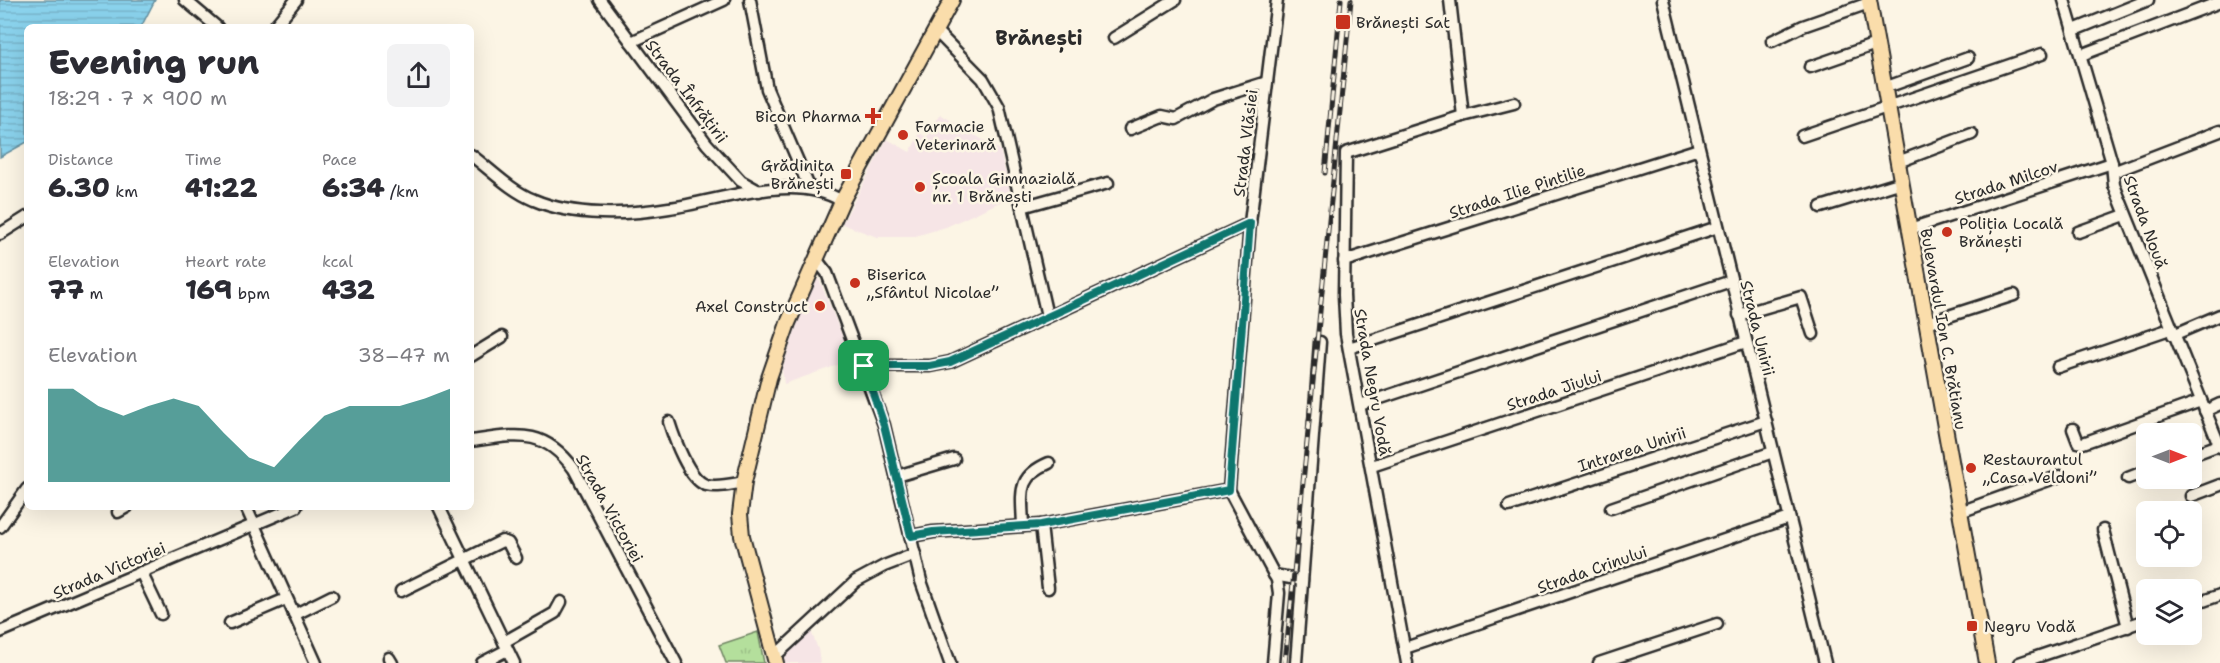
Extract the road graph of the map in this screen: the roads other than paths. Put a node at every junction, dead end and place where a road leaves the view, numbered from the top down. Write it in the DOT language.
graph roads {
  1 [pos="185,0"];
  2 [pos="296,0"];
  3 [pos="724,0"];
  4 [pos="750,0"];
  5 [pos="952,0"];
  6 [pos="1175,0"];
  7 [pos="1277,0"];
  8 [pos="1450,0"];
  9 [pos="1663,0"];
  10 [pos="2064,0"];
  11 [pos="2148,0"];
  12 [pos="601,1"];
  13 [pos="1869,1"];
  14 [pos="2216,2"];
  15 [pos="213,24"];
  16 [pos="276,24"];
  17 [pos="936,30"];
  18 [pos="2074,30"];
  19 [pos="1114,38"];
  20 [pos="1772,41"];
  21 [pos="631,42"];
  22 [pos="1876,44"];
  23 [pos="2042,54"];
  24 [pos="2081,55"];
  25 [pos="1968,58"];
  26 [pos="1810,67"];
  27 [pos="1267,82"];
  28 [pos="1884,88"];
  29 [pos="1514,103"];
  30 [pos="1888,107"];
  31 [pos="1463,116"];
  32 [pos="1130,129"];
  33 [pos="2220,131"];
  34 [pos="1972,134"];
  35 [pos="1802,136"];
  36 [pos="1699,149"];
  37 [pos="474,157"];
  38 [pos="1898,162"];
  39 [pos="2112,168"];
  40 [pos="1902,182"];
  41 [pos="1108,183"];
  42 [pos="809,188"];
  43 [pos="759,191"];
  44 [pos="842,201"];
  45 [pos="1022,207"];
  46 [pos="1821,207"];
  47 [pos="2125,216"];
  48 [pos="24,219"];
  49 [pos="1250,223"];
  50 [pos="1718,227"];
  51 [pos="1910,229"];
  52 [pos="2078,232"];
  53 [pos="0,234"];
  54 [pos="816,259"];
  55 [pos="1344,261"];
  56 [pos="1731,281"];
  57 [pos="2014,295"];
  58 [pos="1739,315"];
  59 [pos="2220,315"];
  60 [pos="1047,316"];
  61 [pos="1927,323"];
  62 [pos="2171,332"];
  63 [pos="1813,334"];
  64 [pos="502,337"];
  65 [pos="1320,342"];
  66 [pos="1746,342"];
  67 [pos="1349,348"];
  68 [pos="474,354"];
  69 [pos="864,366"];
  70 [pos="2058,367"];
  71 [pos="2220,404"];
  72 [pos="1360,405"];
  73 [pos="2203,406"];
  74 [pos="1766,421"];
  75 [pos="669,422"];
  76 [pos="2073,429"];
  77 [pos="474,441"];
  78 [pos="2220,446"];
  79 [pos="1773,452"];
  80 [pos="2202,452"];
  81 [pos="954,459"];
  82 [pos="1049,463"];
  83 [pos="1372,466"];
  84 [pos="2136,475"];
  85 [pos="897,476"];
  86 [pos="2060,476"];
  87 [pos="2128,478"];
  88 [pos="744,482"];
  89 [pos="2220,485"];
  90 [pos="1229,490"];
  91 [pos="24,493"];
  92 [pos="2191,496"];
  93 [pos="1509,506"];
  94 [pos="1611,508"];
  95 [pos="247,510"];
  96 [pos="289,510"];
  97 [pos="440,510"];
  98 [pos="1960,512"];
  99 [pos="1789,518"];
  100 [pos="253,525"];
  101 [pos="1041,525"];
  102 [pos="1023,526"];
  103 [pos="0,527"];
  104 [pos="2103,530"];
  105 [pos="911,536"];
  106 [pos="915,554"];
  107 [pos="516,558"];
  108 [pos="464,559"];
  109 [pos="141,572"];
  110 [pos="1274,575"];
  111 [pos="1302,580"];
  112 [pos="1048,588"];
  113 [pos="401,591"];
  114 [pos="2220,595"];
  115 [pos="332,596"];
  116 [pos="286,599"];
  117 [pos="2202,601"];
  118 [pos="561,602"];
  119 [pos="161,614"];
  120 [pos="294,615"];
  121 [pos="230,623"];
  122 [pos="1717,624"];
  123 [pos="2136,624"];
  124 [pos="2128,627"];
  125 [pos="0,632"];
  126 [pos="506,646"];
  127 [pos="1405,648"];
  128 [pos="2059,650"];
  129 [pos="776,660"];
  130 [pos="316,663"];
  131 [pos="482,663"];
  132 [pos="514,663"];
  133 [pos="676,663"];
  134 [pos="950,663"];
  135 [pos="1273,663"];
  136 [pos="1296,663"];
  137 [pos="1407,663"];
  138 [pos="1599,663"];
  139 [pos="1825,663"];
  140 [pos="1987,663"];
  141 [pos="2019,663"];
  142 [pos="2061,663"];
  1 -- 15 [label="street"];
  2 -- 16 [label="street"];
  3 -- 21 [label="street"];
  4 -- 42 [label="street"];
  5 -- 17 [label="main road"];
  6 -- 19 [label="street"];
  7 -- 27 [label="street, Strada Vlăsiei"];
  8 -- 31 [label="street"];
  9 -- 36 [label="street, Strada Unirii"];
  10 -- 18 [label="street, Strada Nouă"];
  11 -- 18 [label="street"];
  12 -- 21 [label="street, Strada Înfrățirii"];
  13 -- 20 [label="street"];
  13 -- 22 [label="main road, Bulevardul Ion C. Brătianu"];
  14 -- 24 [label="street"];
  17 -- 44 [label="main road"];
  17 -- 45 [label="street"];
  18 -- 24 [label="street, Strada Nouă"];
  21 -- 43 [label="street, Strada Înfrățirii"];
  22 -- 26 [label="street"];
  22 -- 28 [label="main road, Bulevardul Ion C. Brătianu"];
  23 -- 30 [label="street"];
  24 -- 39 [label="street, Strada Nouă"];
  25 -- 28 [label="street"];
  27 -- 32 [label="street, Strada Vlăsiei"];
  27 -- 49 [label="street, Strada Vlăsiei"];
  28 -- 30 [label="main road, Bulevardul Ion C. Brătianu"];
  29 -- 31 [label="street, Strada Negru Vodă"];
  30 -- 35 [label="street"];
  30 -- 38 [label="main road, Bulevardul Ion C. Brătianu"];
  31 -- 55 [label="street, Strada Negru Vodă"];
  33 -- 39 [label="street, Strada Milcov"];
  34 -- 38 [label="street"];
  36 -- 50 [label="street, Strada Unirii"];
  36 -- 55 [label="street, Strada Ilie Pintilie"];
  37 -- 43 [label="street"];
  38 -- 40 [label="main road, Bulevardul Ion C. Brătianu"];
  39 -- 47 [label="street, Strada Nouă"];
  39 -- 51 [label="street, Strada Milcov"];
  40 -- 46 [label="street"];
  40 -- 51 [label="main road, Bulevardul Ion C. Brătianu"];
  41 -- 45 [label="street"];
  42 -- 43 [label="street"];
  42 -- 44 [label="street"];
  44 -- 54 [label="main road"];
  45 -- 60 [label="street"];
  47 -- 52 [label="street"];
  47 -- 62 [label="street, Strada Nouă"];
  48 -- 53 [label="street"];
  49 -- 60 [label="street"];
  49 -- 90 [label="street, Strada Vlăsiei"];
  50 -- 56 [label="street, Strada Unirii"];
  50 -- 67 [label="street"];
  51 -- 61 [label="main road, Bulevardul Ion C. Brătianu"];
  54 -- 69 [label="street"];
  54 -- 88 [label="main road"];
  55 -- 67 [label="street, Strada Negru Vodă"];
  56 -- 58 [label="street, Strada Unirii"];
  56 -- 72 [label="street"];
  57 -- 61 [label="street"];
  58 -- 63 [label="street"];
  58 -- 66 [label="street, Strada Unirii"];
  59 -- 62 [label="street"];
  60 -- 69 [label="street"];
  61 -- 98 [label="main road, Bulevardul Ion C. Brătianu"];
  62 -- 70 [label="street"];
  62 -- 73 [label="street, Strada Nouă"];
  64 -- 68 [label="street"];
  65 -- 111 [label="street"];
  66 -- 74 [label="street, Strada Unirii"];
  66 -- 83 [label="street, Strada Jiului"];
  67 -- 72 [label="street, Strada Negru Vodă"];
  69 -- 85 [label="street"];
  71 -- 73 [label="street"];
  72 -- 83 [label="street, Strada Negru Vodă"];
  73 -- 76 [label="street"];
  73 -- 78 [label="street, Strada Nouă"];
  74 -- 79 [label="street, Strada Unirii"];
  74 -- 93 [label="street, Intrarea Unirii"];
  75 -- 88 [label="street"];
  77 -- 133 [label="street, Strada Victoriei"];
  78 -- 80 [label="street"];
  79 -- 94 [label="street"];
  79 -- 99 [label="street, Strada Unirii"];
  81 -- 85 [label="street"];
  82 -- 102 [label="street"];
  83 -- 127 [label="street, Strada Negru Vodă"];
  84 -- 87 [label="street"];
  85 -- 105 [label="street"];
  86 -- 98 [label="street"];
  88 -- 129 [label="main road"];
  89 -- 92 [label="street"];
  90 -- 101 [label="street"];
  90 -- 110 [label="street"];
  91 -- 103 [label="street"];
  95 -- 100 [label="street"];
  96 -- 100 [label="street, Strada Victoriei"];
  97 -- 108 [label="street"];
  98 -- 140 [label="main road, Bulevardul Ion C. Brătianu"];
  99 -- 127 [label="street, Strada Crinului"];
  99 -- 139 [label="street, Strada Unirii"];
  100 -- 109 [label="street, Strada Victoriei"];
  100 -- 116 [label="street"];
  101 -- 102 [label="street"];
  101 -- 112 [label="street"];
  102 -- 105 [label="street"];
  104 -- 124 [label="street"];
  105 -- 106 [label="street"];
  106 -- 129 [label="street"];
  106 -- 134 [label="street"];
  107 -- 108 [label="street"];
  108 -- 113 [label="street"];
  108 -- 126 [label="street"];
  109 -- 119 [label="street"];
  109 -- 125 [label="street, Strada Victoriei"];
  110 -- 111 [label="street"];
  110 -- 135 [label="street"];
  111 -- 136 [label="street"];
  114 -- 117 [label="street"];
  115 -- 120 [label="street"];
  116 -- 120 [label="street"];
  116 -- 121 [label="street"];
  118 -- 126 [label="street"];
  120 -- 130 [label="street"];
  122 -- 138 [label="street"];
  123 -- 124 [label="street"];
  124 -- 128 [label="street"];
  126 -- 131 [label="street"];
  126 -- 132 [label="street"];
  127 -- 137 [label="street, Strada Negru Vodă"];
  128 -- 141 [label="street"];
  128 -- 142 [label="street"];
}
